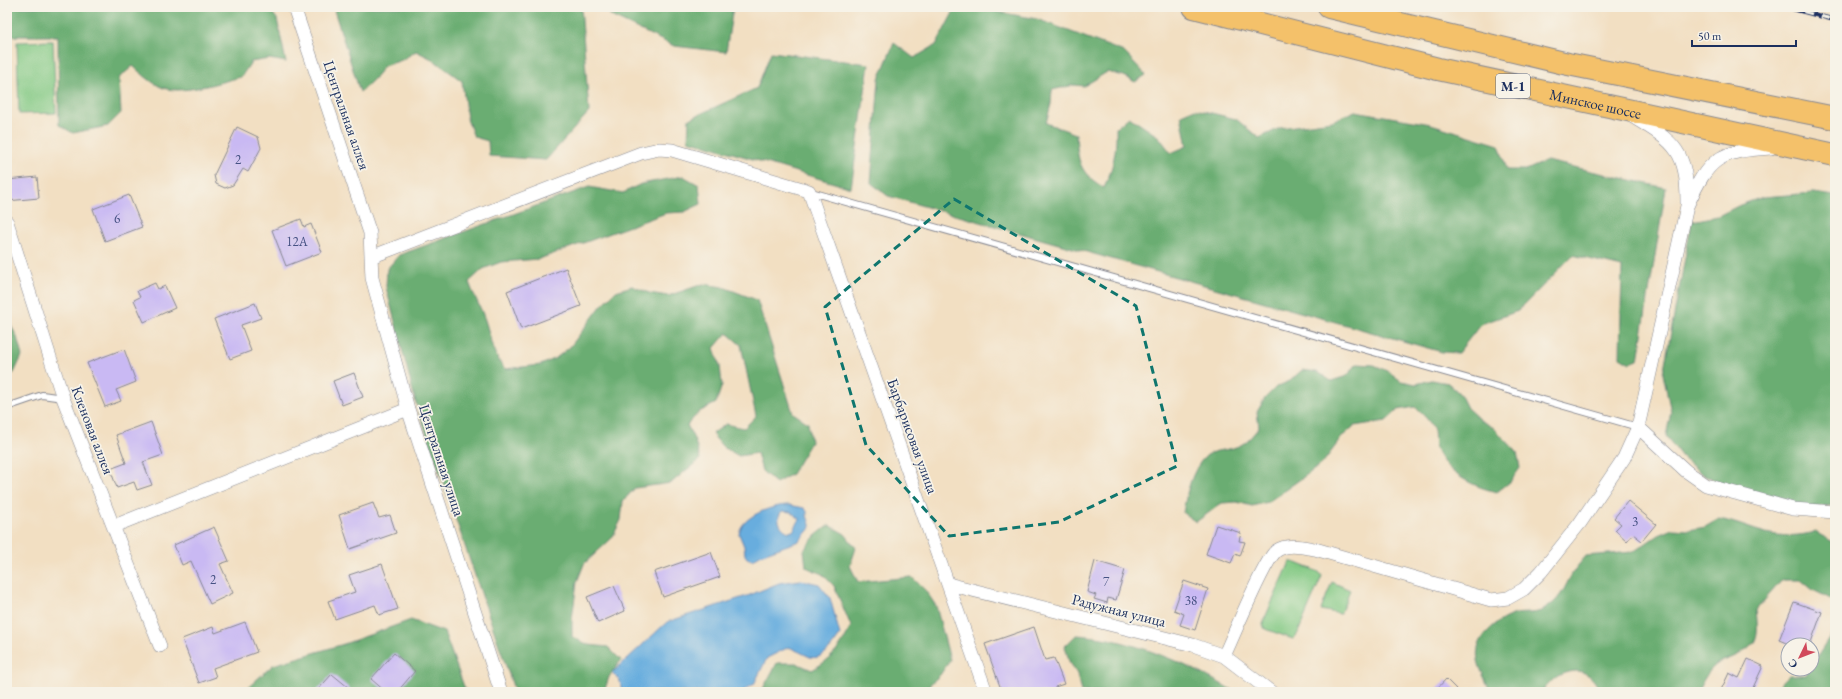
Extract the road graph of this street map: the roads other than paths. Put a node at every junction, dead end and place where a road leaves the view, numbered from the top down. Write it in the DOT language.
graph roads {
  1 [pos="294,7"];
  2 [pos="1194,7"];
  3 [pos="1330,7"];
  4 [pos="1607,106"];
  5 [pos="1835,118"];
  6 [pos="1793,147"];
  7 [pos="1835,155"];
  8 [pos="809,191"];
  9 [pos="1687,206"];
  10 [pos="7,222"];
  11 [pos="370,233"];
  12 [pos="371,257"];
  13 [pos="63,398"];
  14 [pos="7,408"];
  15 [pos="408,409"];
  16 [pos="1638,427"];
  17 [pos="1835,512"];
  18 [pos="114,526"];
  19 [pos="948,584"];
  20 [pos="160,646"];
  21 [pos="1224,656"];
  22 [pos="501,692"];
  23 [pos="986,692"];
  24 [pos="1271,692"];
  1 -- 11 [label="street, Центральная аллея"];
  2 -- 4 [label="highway, Минское шоссе / М-1"];
  3 -- 5 [label="highway, М-1"];
  4 -- 6 [label="highway, Минское шоссе / М-1"];
  4 -- 9 [label="street"];
  6 -- 7 [label="highway, Минское шоссе / М-1"];
  6 -- 9 [label="street"];
  8 -- 12 [label="street"];
  8 -- 16 [label="lane"];
  8 -- 19 [label="street, Барбарисовая улица"];
  9 -- 16 [label="street"];
  10 -- 13 [label="street, Кленовая аллея"];
  11 -- 12 [label="street, Центральная улица"];
  12 -- 15 [label="street, Центральная улица"];
  13 -- 14 [label="lane"];
  13 -- 18 [label="street, Кленовая аллея"];
  15 -- 18 [label="street"];
  15 -- 22 [label="street, Центральная улица"];
  16 -- 17 [label="street"];
  16 -- 21 [label="street"];
  18 -- 20 [label="street, Кленовая аллея"];
  19 -- 21 [label="street, Радужная улица"];
  19 -- 23 [label="street, Барбарисовая улица"];
  21 -- 24 [label="street, Радужная улица"];
}
